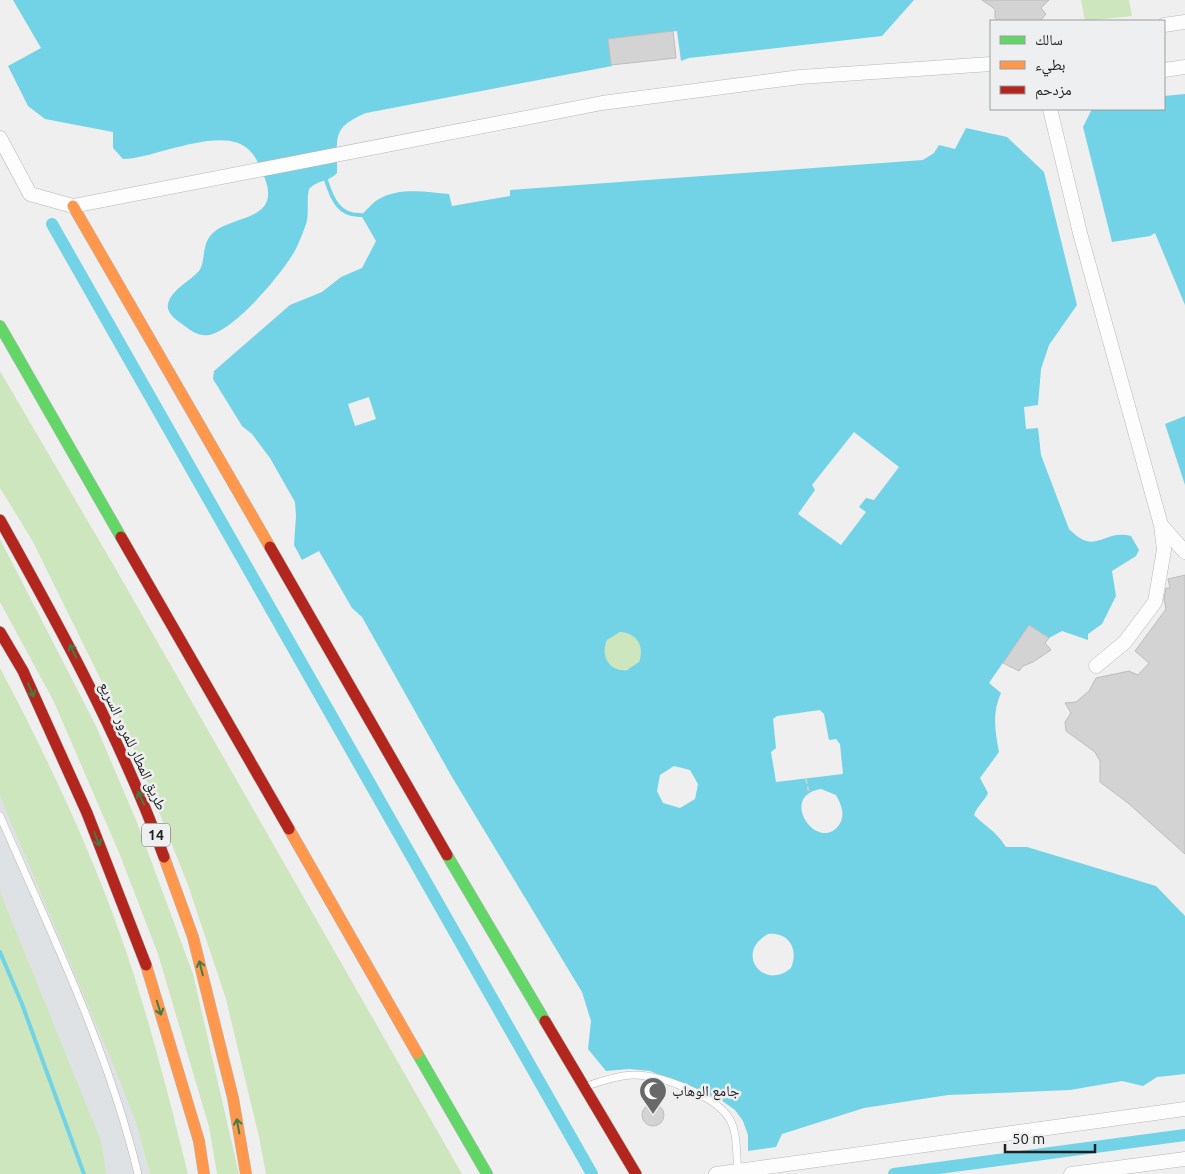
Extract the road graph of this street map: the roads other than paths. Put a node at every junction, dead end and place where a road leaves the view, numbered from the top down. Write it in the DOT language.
graph roads {
  1 [pos="1185,22"];
  2 [pos="1165,25"];
  3 [pos="990,64"];
  4 [pos="1185,67"];
  5 [pos="1165,70"];
  6 [pos="1050,110"];
  7 [pos="0,138"];
  8 [pos="73,206"];
  9 [pos="0,326"];
  10 [pos="0,520"];
  11 [pos="1161,526"];
  12 [pos="1185,552"];
  13 [pos="0,632"];
  14 [pos="1096,666"];
  15 [pos="0,816"];
  16 [pos="584,1087"];
  17 [pos="1185,1109"];
  18 [pos="1185,1159"];
  19 [pos="738,1170"];
  20 [pos="138,1174"];
  21 [pos="204,1174"];
  22 [pos="246,1174"];
  23 [pos="487,1174"];
  24 [pos="636,1174"];
  25 [pos="716,1174"];
  26 [pos="1071,1174"];
  1 -- 2 [label="street"];
  3 -- 8 [label="street"];
  4 -- 5 [label="street"];
  6 -- 11 [label="street"];
  7 -- 8 [label="street"];
  8 -- 16 [label="main road"];
  9 -- 23 [label="main road"];
  22 -- 10 [label="main road, طريق المطار للمرور السريع / 14, one-way"];
  11 -- 12 [label="street"];
  11 -- 14 [label="street"];
  13 -- 21 [label="main road, one-way"];
  15 -- 20 [label="lane"];
  16 -- 19 [label="lane"];
  16 -- 24 [label="main road"];
  17 -- 19 [label="street"];
  18 -- 26 [label="street"];
  19 -- 25 [label="street"];
}
